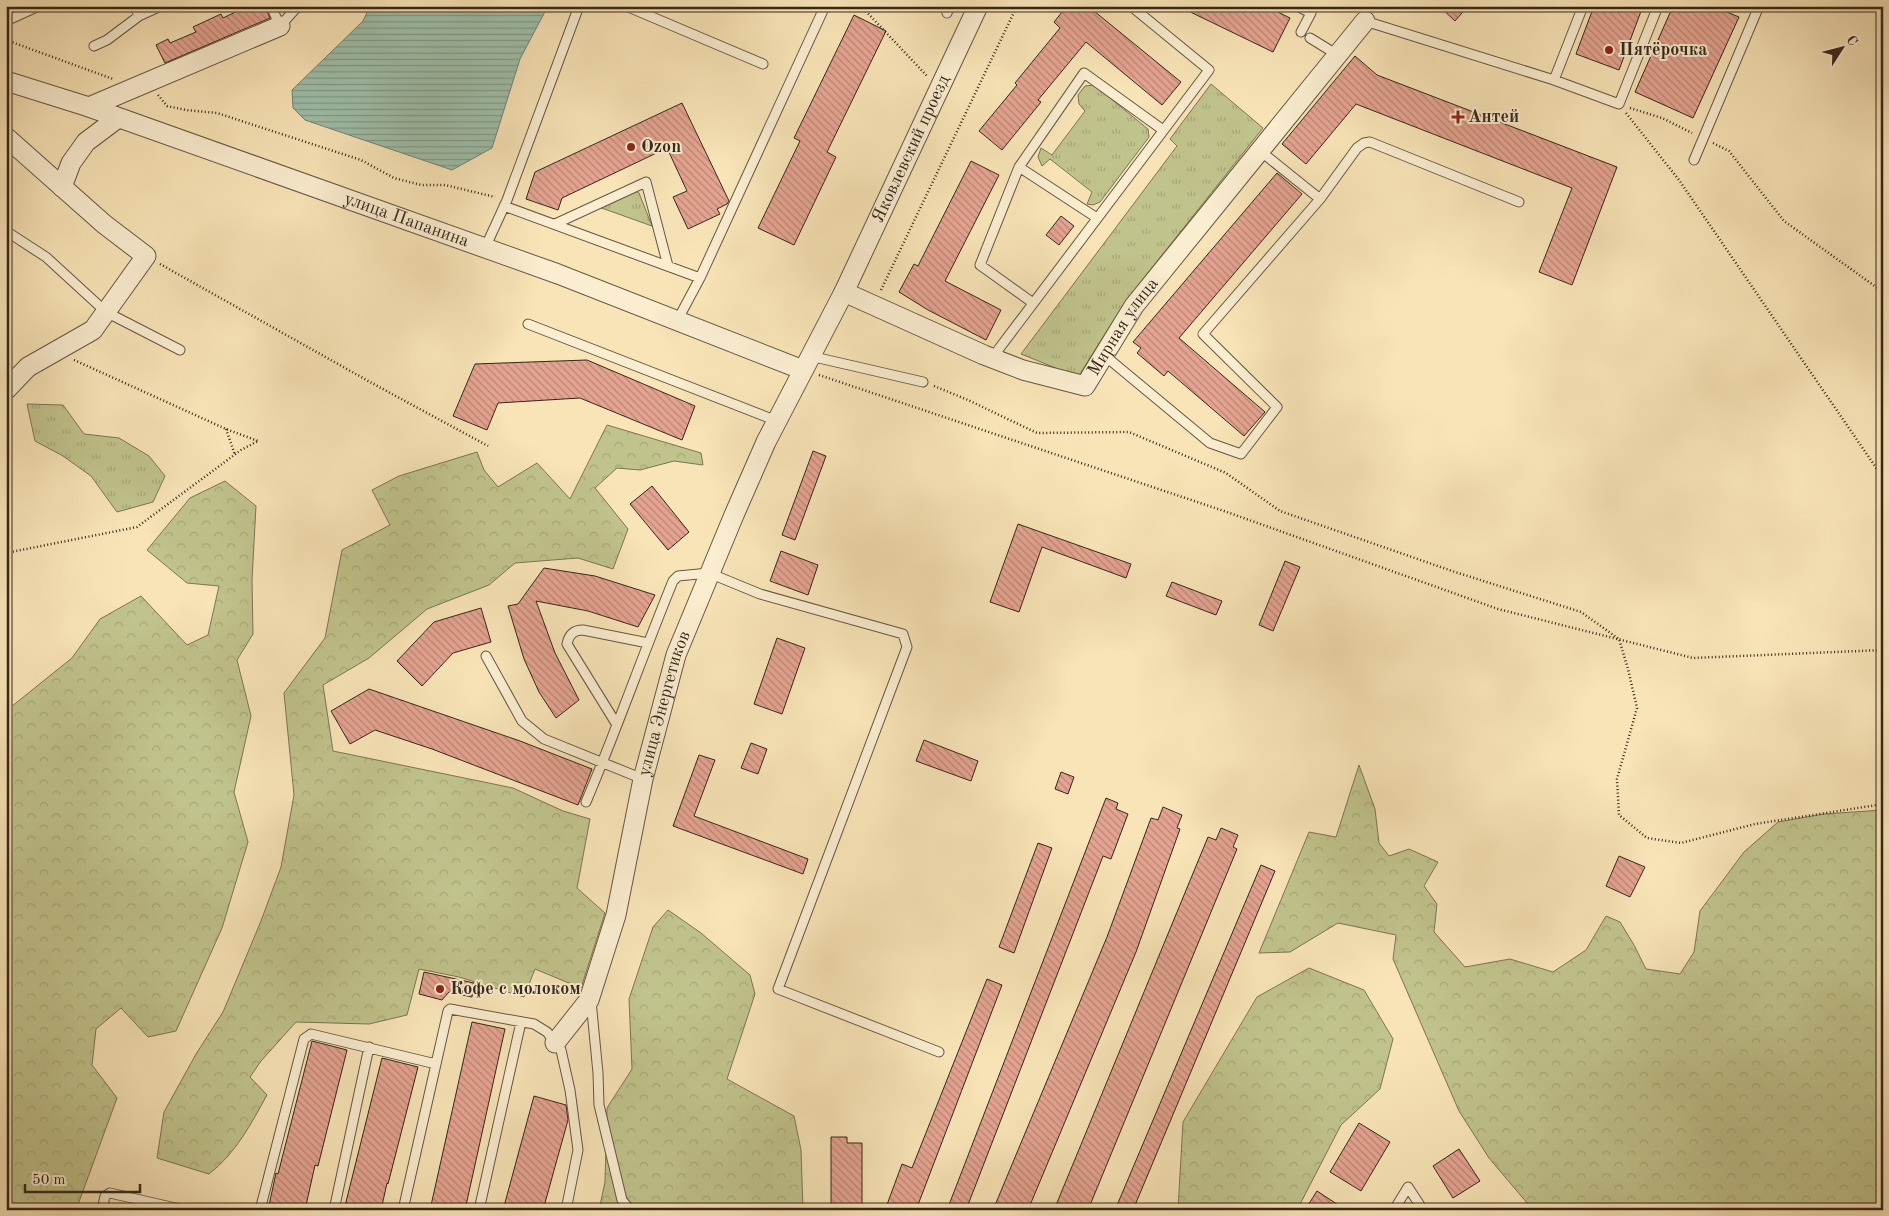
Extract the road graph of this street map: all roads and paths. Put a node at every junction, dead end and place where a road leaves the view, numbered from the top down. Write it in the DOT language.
graph roads {
  1 [pos="39,6"];
  2 [pos="135,6"];
  3 [pos="161,6"];
  4 [pos="271,6"];
  5 [pos="298,6"];
  6 [pos="579,6"];
  7 [pos="626,6"];
  8 [pos="825,6"];
  9 [pos="861,6"];
  10 [pos="978,6"];
  11 [pos="1017,6"];
  12 [pos="1131,6"];
  13 [pos="1297,6"];
  14 [pos="1584,6"];
  15 [pos="1658,6"];
  16 [pos="1759,6"];
  17 [pos="139,16"];
  18 [pos="6,21"];
  19 [pos="1365,21"];
  20 [pos="280,26"];
  21 [pos="1301,32"];
  22 [pos="1310,38"];
  23 [pos="6,40"];
  24 [pos="94,46"];
  25 [pos="1336,54"];
  26 [pos="763,64"];
  27 [pos="1554,80"];
  28 [pos="6,81"];
  29 [pos="136,88"];
  30 [pos="939,90"];
  31 [pos="1619,104"];
  32 [pos="89,108"];
  33 [pos="118,118"];
  34 [pos="1163,130"];
  35 [pos="6,137"];
  36 [pos="1703,138"];
  37 [pos="1259,150"];
  38 [pos="1694,160"];
  39 [pos="1019,167"];
  40 [pos="62,187"];
  41 [pos="1320,199"];
  42 [pos="1519,202"];
  43 [pos="505,203"];
  44 [pos="1097,218"];
  45 [pos="555,224"];
  46 [pos="6,231"];
  47 [pos="485,248"];
  48 [pos="146,256"];
  49 [pos="668,266"];
  50 [pos="700,278"];
  51 [pos="844,292"];
  52 [pos="1883,292"];
  53 [pos="1033,303"];
  54 [pos="874,305"];
  55 [pos="106,312"];
  56 [pos="677,321"];
  57 [pos="528,324"];
  58 [pos="180,350"];
  59 [pos="56,352"];
  60 [pos="1104,355"];
  61 [pos="992,358"];
  62 [pos="806,363"];
  63 [pos="923,382"];
  64 [pos="6,390"];
  65 [pos="777,422"];
  66 [pos="226,429"];
  67 [pos="488,446"];
  68 [pos="234,456"];
  69 [pos="1883,481"];
  70 [pos="6,553"];
  71 [pos="709,572"];
  72 [pos="1619,639"];
  73 [pos="648,643"];
  74 [pos="1883,650"];
  75 [pos="486,656"];
  76 [pos="617,725"];
  77 [pos="603,762"];
  78 [pos="643,779"];
  79 [pos="1883,800"];
  80 [pos="586,802"];
  81 [pos="590,996"];
  82 [pos="521,1022"];
  83 [pos="555,1043"];
  84 [pos="370,1047"];
  85 [pos="939,1052"];
  86 [pos="436,1064"];
  87 [pos="173,1208"];
  88 [pos="102,1210"];
  89 [pos="184,1210"];
  90 [pos="260,1210"];
  91 [pos="334,1210"];
  92 [pos="403,1210"];
  93 [pos="479,1210"];
  94 [pos="566,1210"];
  95 [pos="630,1210"];
  96 [pos="1394,1210"];
  97 [pos="1423,1210"];
  1 -- 18 [label="lane"];
  2 -- 17 [label="lane"];
  3 -- 17 [label="lane"];
  4 -- 20 [label="lane"];
  5 -- 20 [label="lane"];
  6 -- 43 [label="lane"];
  7 -- 26 [label="lane"];
  8 -- 50 [label="lane"];
  9 -- 30 [label="path"];
  10 -- 30 [label="street, Яковлевский проезд"];
  11 -- 54 [label="path"];
  12 -- 34 [label="lane"];
  13 -- 21 [label="lane"];
  14 -- 27 [label="lane"];
  15 -- 31 [label="lane"];
  16 -- 36 [label="lane"];
  17 -- 24 [label="lane"];
  19 -- 25 [label="street, Мирная улица"];
  19 -- 27 [label="lane"];
  20 -- 29 [label="street"];
  22 -- 25 [label="lane"];
  23 -- 29 [label="path"];
  25 -- 37 [label="street, Мирная улица"];
  27 -- 31 [label="lane"];
  28 -- 32 [label="street, улица Папанина"];
  29 -- 32 [label="street"];
  29 -- 43 [label="path"];
  30 -- 51 [label="street, Яковлевский проезд"];
  31 -- 36 [label="path"];
  31 -- 69 [label="path"];
  32 -- 33 [label="street, улица Папанина"];
  33 -- 40 [label="street"];
  33 -- 47 [label="street, улица Папанина"];
  34 -- 39 [label="lane"];
  34 -- 44 [label="lane"];
  35 -- 40 [label="street"];
  36 -- 38 [label="lane"];
  36 -- 52 [label="path"];
  37 -- 41 [label="lane"];
  37 -- 60 [label="street, Мирная улица"];
  39 -- 44 [label="lane"];
  39 -- 53 [label="lane"];
  40 -- 48 [label="street"];
  41 -- 42 [label="lane"];
  41 -- 60 [label="lane"];
  43 -- 45 [label="lane"];
  43 -- 47 [label="lane"];
  44 -- 53 [label="lane"];
  45 -- 49 [label="lane"];
  45 -- 49 [label="lane"];
  46 -- 55 [label="lane"];
  47 -- 56 [label="street, улица Папанина"];
  48 -- 55 [label="street"];
  48 -- 67 [label="path"];
  49 -- 50 [label="lane"];
  50 -- 56 [label="lane"];
  51 -- 54 [label="street, Мирная улица"];
  51 -- 62 [label="street"];
  53 -- 61 [label="lane"];
  54 -- 61 [label="street, Мирная улица"];
  55 -- 58 [label="lane"];
  55 -- 59 [label="street"];
  56 -- 62 [label="street, улица Папанина"];
  57 -- 65 [label="lane"];
  59 -- 64 [label="street"];
  59 -- 66 [label="path"];
  60 -- 61 [label="street, Мирная улица"];
  62 -- 63 [label="lane"];
  62 -- 65 [label="street, улица Энергетиков"];
  62 -- 72 [label="path"];
  63 -- 72 [label="path"];
  65 -- 71 [label="street, улица Энергетиков"];
  66 -- 68 [label="path"];
  66 -- 68 [label="path"];
  68 -- 70 [label="path"];
  71 -- 73 [label="lane"];
  71 -- 78 [label="street, улица Энергетиков"];
  71 -- 85 [label="lane"];
  72 -- 74 [label="path"];
  72 -- 79 [label="path"];
  73 -- 76 [label="lane"];
  73 -- 76 [label="lane"];
  75 -- 77 [label="lane"];
  76 -- 77 [label="lane"];
  77 -- 78 [label="lane"];
  77 -- 80 [label="lane"];
  78 -- 81 [label="street, улица Энергетиков"];
  81 -- 83 [label="street, улица Энергетиков"];
  81 -- 95 [label="lane"];
  82 -- 83 [label="lane"];
  82 -- 86 [label="lane"];
  82 -- 93 [label="lane"];
  83 -- 94 [label="lane"];
  84 -- 86 [label="lane"];
  84 -- 90 [label="lane"];
  84 -- 91 [label="lane"];
  86 -- 92 [label="lane"];
  87 -- 88 [label="lane"];
  87 -- 89 [label="lane"];
  96 -- 97 [label="lane"];
}
